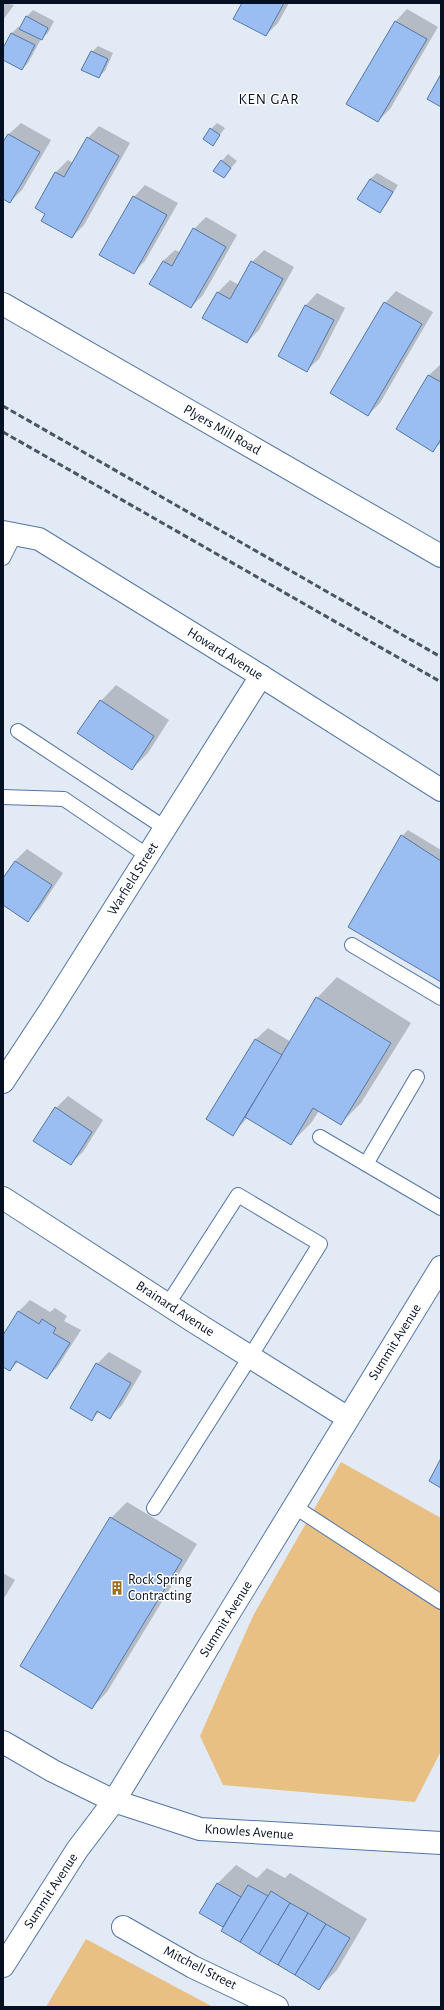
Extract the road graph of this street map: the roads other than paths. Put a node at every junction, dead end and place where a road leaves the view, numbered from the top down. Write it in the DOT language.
graph roads {
  1 [pos="3,304"];
  2 [pos="9,533"];
  3 [pos="441,556"];
  4 [pos="3,558"];
  5 [pos="261,676"];
  6 [pos="18,731"];
  7 [pos="441,790"];
  8 [pos="3,797"];
  9 [pos="165,828"];
  10 [pos="148,856"];
  11 [pos="352,945"];
  12 [pos="441,998"];
  13 [pos="417,1077"];
  14 [pos="3,1082"];
  15 [pos="320,1137"];
  16 [pos="366,1164"];
  17 [pos="3,1198"];
  18 [pos="441,1208"];
  19 [pos="441,1267"];
  20 [pos="168,1304"];
  21 [pos="250,1357"];
  22 [pos="348,1418"];
  23 [pos="295,1507"];
  24 [pos="154,1508"];
  25 [pos="441,1602"];
  26 [pos="3,1742"];
  27 [pos="114,1801"];
  28 [pos="441,1843"];
  29 [pos="123,1927"];
  30 [pos="3,1966"];
  31 [pos="277,2007"];
  1 -- 3 [label="street, Plyers Mill Road"];
  2 -- 4 [label="lane"];
  2 -- 5 [label="street, Howard Avenue"];
  5 -- 7 [label="street, Howard Avenue"];
  5 -- 9 [label="street, Warfield Street"];
  6 -- 9 [label="lane"];
  8 -- 10 [label="lane"];
  9 -- 10 [label="street, Warfield Street"];
  10 -- 14 [label="street, Warfield Street"];
  11 -- 12 [label="lane"];
  13 -- 16 [label="lane"];
  15 -- 16 [label="lane"];
  16 -- 18 [label="lane"];
  17 -- 20 [label="street, Brainard Avenue"];
  19 -- 22 [label="street, Summit Avenue"];
  20 -- 21 [label="street, Brainard Avenue"];
  20 -- 21 [label="lane"];
  21 -- 22 [label="street, Brainard Avenue"];
  21 -- 24 [label="lane"];
  22 -- 23 [label="street, Summit Avenue"];
  23 -- 25 [label="lane"];
  23 -- 27 [label="street, Summit Avenue"];
  26 -- 27 [label="street, Knowles Avenue"];
  27 -- 28 [label="street, Knowles Avenue"];
  27 -- 30 [label="street, Summit Avenue"];
  29 -- 31 [label="street, Mitchell Street"];
}
